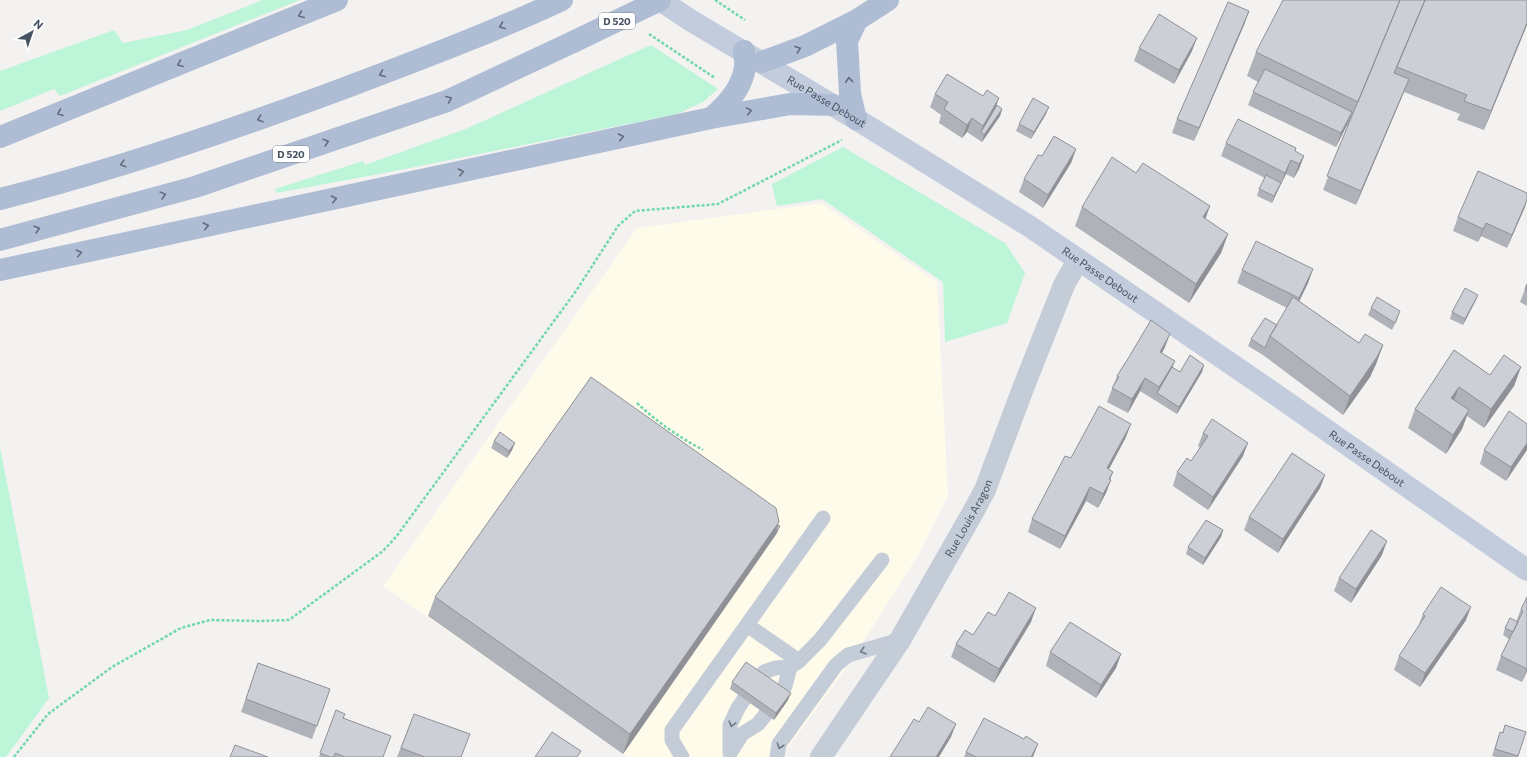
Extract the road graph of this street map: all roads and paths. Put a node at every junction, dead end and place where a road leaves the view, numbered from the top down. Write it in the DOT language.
graph roads {
  1 [pos="337,0"];
  2 [pos="562,0"];
  3 [pos="660,0"];
  4 [pos="715,0"];
  5 [pos="888,0"];
  6 [pos="857,20"];
  7 [pos="748,22"];
  8 [pos="657,39"];
  9 [pos="753,56"];
  10 [pos="719,81"];
  11 [pos="833,105"];
  12 [pos="711,118"];
  13 [pos="856,119"];
  14 [pos="0,137"];
  15 [pos="844,139"];
  16 [pos="0,199"];
  17 [pos="0,240"];
  18 [pos="1078,260"];
  19 [pos="0,270"];
  20 [pos="636,403"];
  21 [pos="668,429"];
  22 [pos="666,433"];
  23 [pos="703,450"];
  24 [pos="823,518"];
  25 [pos="882,560"];
  26 [pos="1527,570"];
  27 [pos="747,625"];
  28 [pos="900,640"];
  29 [pos="794,664"];
  30 [pos="730,754"];
  31 [pos="14,757"];
  32 [pos="682,757"];
  33 [pos="777,757"];
  34 [pos="820,757"];
  1 -- 14 [label="main road, one-way"];
  2 -- 16 [label="main road, one-way"];
  3 -- 9 [label="main road, Rue Passe Debout"];
  17 -- 3 [label="main road, D 520, one-way, bridge"];
  4 -- 7 [label="path"];
  5 -- 6 [label="main road"];
  9 -- 6 [label="main road, one-way"];
  13 -- 6 [label="main road, one-way"];
  8 -- 10 [label="path"];
  9 -- 11 [label="main road, Rue Passe Debout"];
  9 -- 12 [label="main road"];
  12 -- 11 [label="main road, one-way"];
  11 -- 13 [label="main road, Rue Passe Debout"];
  19 -- 12 [label="main road, one-way"];
  13 -- 18 [label="main road, Rue Passe Debout"];
  15 -- 31 [label="path"];
  18 -- 26 [label="main road, Rue Passe Debout"];
  18 -- 28 [label="street, Rue Louis Aragon"];
  20 -- 21 [label="path"];
  21 -- 22 [label="path"];
  21 -- 23 [label="path"];
  24 -- 27 [label="lane"];
  25 -- 29 [label="lane"];
  27 -- 29 [label="lane"];
  27 -- 32 [label="lane"];
  28 -- 33 [label="lane, one-way"];
  28 -- 34 [label="street, Rue Louis Aragon"];
  29 -- 30 [label="lane"];
  29 -- 30 [label="lane, one-way"];
}
